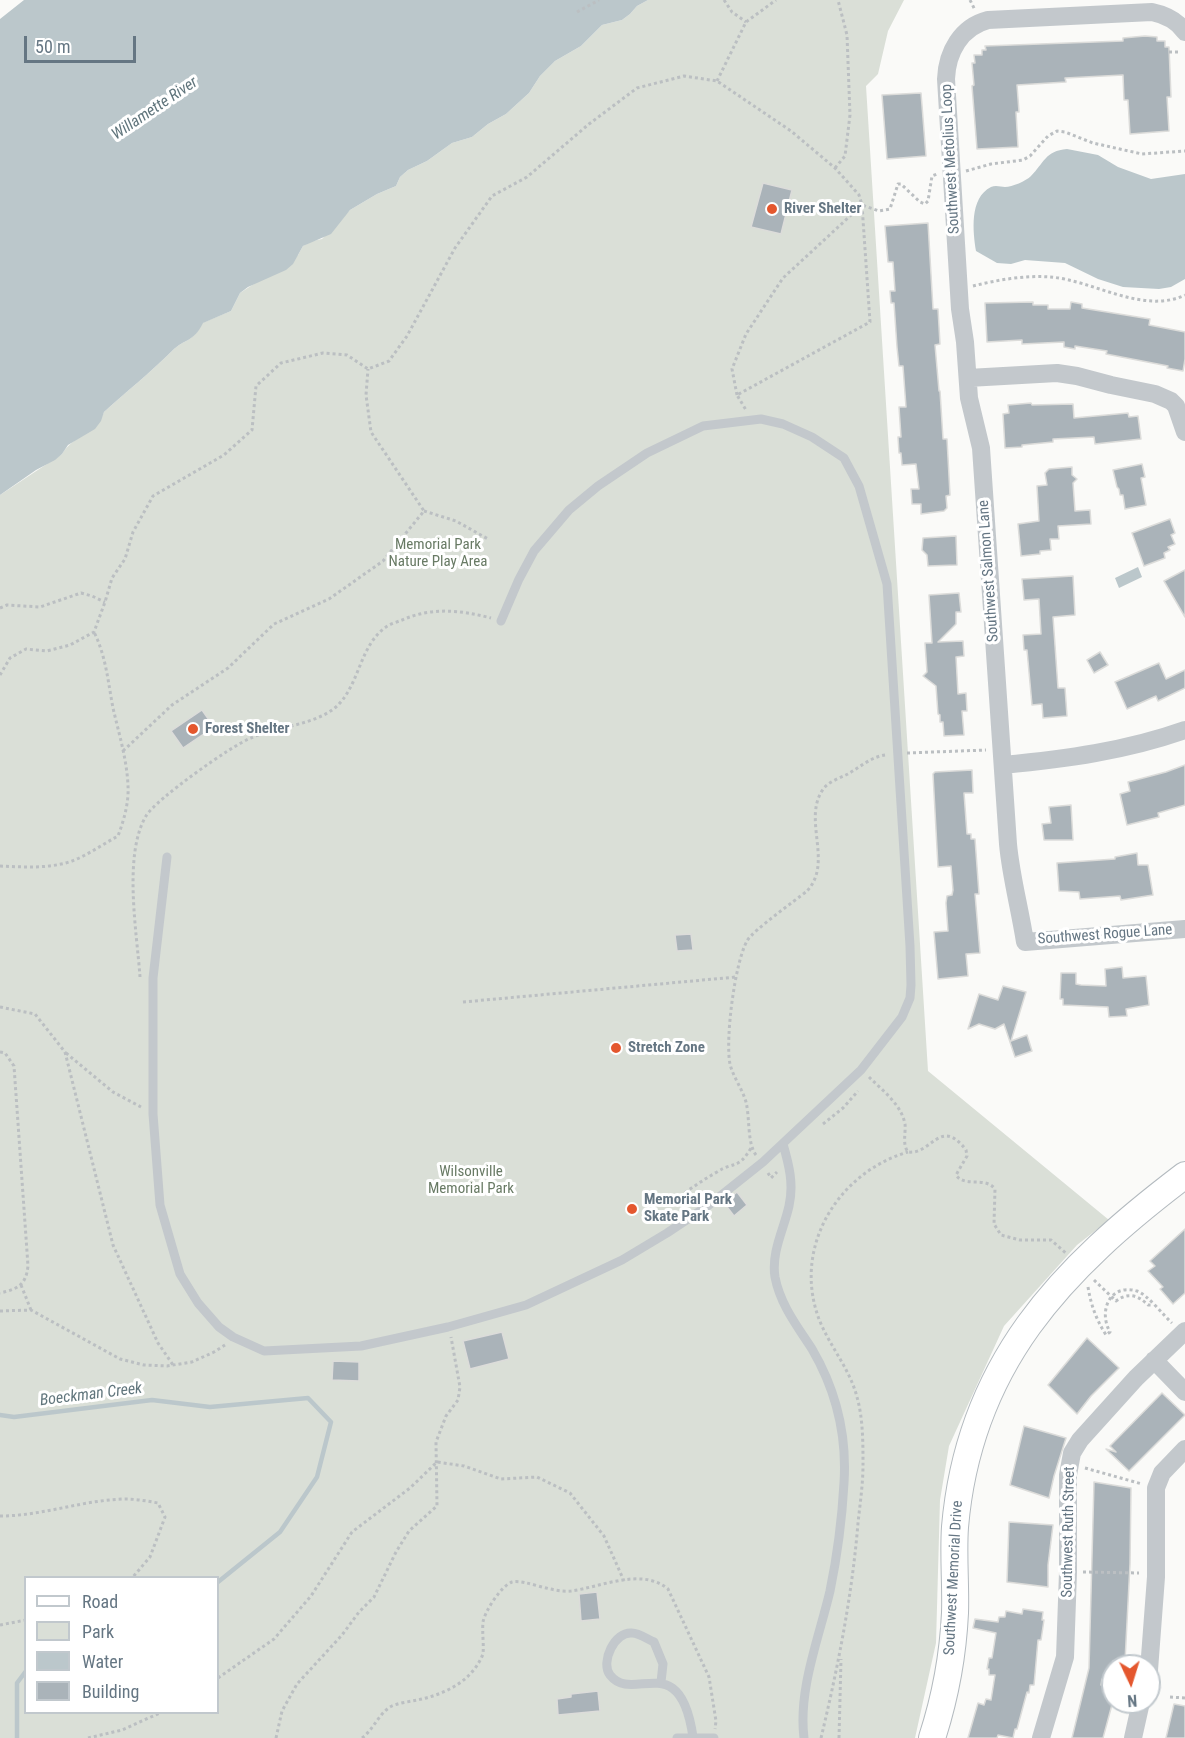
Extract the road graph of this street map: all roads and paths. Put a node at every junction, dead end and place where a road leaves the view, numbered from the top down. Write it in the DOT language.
graph roads {
  1 [pos="599,0"];
  2 [pos="724,0"];
  3 [pos="776,0"];
  4 [pos="838,0"];
  5 [pos="970,0"];
  6 [pos="976,11"];
  7 [pos="577,12"];
  8 [pos="746,22"];
  9 [pos="1185,32"];
  10 [pos="1169,52"];
  11 [pos="1179,52"];
  12 [pos="717,81"];
  13 [pos="1185,152"];
  14 [pos="836,168"];
  15 [pos="964,172"];
  16 [pos="939,174"];
  17 [pos="862,205"];
  18 [pos="959,289"];
  19 [pos="1185,295"];
  20 [pos="368,369"];
  21 [pos="968,378"];
  22 [pos="737,395"];
  23 [pos="751,419"];
  24 [pos="1185,432"];
  25 [pos="424,511"];
  26 [pos="488,539"];
  27 [pos="105,602"];
  28 [pos="0,608"];
  29 [pos="501,621"];
  30 [pos="94,632"];
  31 [pos="0,675"];
  32 [pos="1185,730"];
  33 [pos="986,750"];
  34 [pos="123,751"];
  35 [pos="905,753"];
  36 [pos="885,754"];
  37 [pos="1003,765"];
  38 [pos="167,857"];
  39 [pos="0,866"];
  40 [pos="1185,929"];
  41 [pos="1025,942"];
  42 [pos="736,977"];
  43 [pos="140,978"];
  44 [pos="463,1002"];
  45 [pos="0,1009"];
  46 [pos="0,1052"];
  47 [pos="65,1052"];
  48 [pos="870,1078"];
  49 [pos="876,1083"];
  50 [pos="141,1096"];
  51 [pos="140,1107"];
  52 [pos="153,1114"];
  53 [pos="819,1127"];
  54 [pos="783,1144"];
  55 [pos="751,1148"];
  56 [pos="908,1152"];
  57 [pos="763,1162"];
  58 [pos="788,1162"];
  59 [pos="1185,1175"];
  60 [pos="658,1198"];
  61 [pos="1067,1254"];
  62 [pos="21,1285"];
  63 [pos="0,1293"];
  64 [pos="1112,1297"];
  65 [pos="31,1310"];
  66 [pos="0,1311"];
  67 [pos="448,1327"];
  68 [pos="233,1337"];
  69 [pos="1180,1337"];
  70 [pos="1154,1360"];
  71 [pos="173,1365"];
  72 [pos="1185,1392"];
  73 [pos="1185,1449"];
  74 [pos="437,1462"];
  75 [pos="1070,1463"];
  76 [pos="1156,1488"];
  77 [pos="0,1516"];
  78 [pos="1068,1572"];
  79 [pos="1156,1573"];
  80 [pos="134,1576"];
  81 [pos="624,1581"];
  82 [pos="24,1620"];
  83 [pos="0,1625"];
  84 [pos="841,1651"];
  85 [pos="1150,1654"];
  86 [pos="219,1677"];
  87 [pos="662,1682"];
  88 [pos="1170,1696"];
  89 [pos="1185,1698"];
  90 [pos="160,1714"];
  91 [pos="1139,1714"];
  92 [pos="714,1734"];
  93 [pos="693,1737"];
  94 [pos="88,1738"];
  95 [pos="276,1738"];
  96 [pos="362,1738"];
  97 [pos="677,1738"];
  98 [pos="804,1738"];
  99 [pos="821,1738"];
  100 [pos="839,1738"];
  101 [pos="932,1738"];
  102 [pos="1041,1738"];
  103 [pos="1133,1738"];
  1 -- 7 [label="path"];
  2 -- 8 [label="path"];
  3 -- 8 [label="path"];
  4 -- 14 [label="path"];
  5 -- 6 [label="path"];
  8 -- 12 [label="path"];
  9 -- 18 [label="street, Southwest Metolius Loop"];
  10 -- 11 [label="path"];
  12 -- 14 [label="path"];
  12 -- 20 [label="path"];
  13 -- 15 [label="path"];
  14 -- 17 [label="path"];
  16 -- 17 [label="path"];
  17 -- 22 [label="path"];
  17 -- 22 [label="path"];
  18 -- 19 [label="path"];
  18 -- 21 [label="street, Southwest Metolius Loop"];
  20 -- 25 [label="path"];
  20 -- 27 [label="path"];
  21 -- 24 [label="street"];
  21 -- 37 [label="street, Southwest Salmon Lane"];
  22 -- 23 [label="path"];
  23 -- 29 [label="lane"];
  23 -- 54 [label="lane"];
  25 -- 26 [label="path"];
  25 -- 34 [label="path"];
  27 -- 28 [label="path"];
  27 -- 30 [label="path"];
  29 -- 43 [label="path"];
  30 -- 31 [label="path"];
  30 -- 34 [label="path"];
  32 -- 37 [label="street"];
  33 -- 35 [label="path"];
  34 -- 39 [label="path"];
  36 -- 42 [label="path"];
  37 -- 41 [label="street, Southwest Salmon Lane"];
  38 -- 52 [label="lane"];
  40 -- 41 [label="street, Southwest Rogue Lane"];
  42 -- 44 [label="path"];
  42 -- 55 [label="path"];
  45 -- 47 [label="path"];
  46 -- 62 [label="path"];
  47 -- 51 [label="path"];
  47 -- 71 [label="path"];
  48 -- 53 [label="path"];
  49 -- 56 [label="path"];
  50 -- 51 [label="path"];
  51 -- 52 [label="path"];
  52 -- 68 [label="lane"];
  54 -- 57 [label="lane"];
  54 -- 58 [label="lane"];
  55 -- 57 [label="path"];
  55 -- 60 [label="path"];
  56 -- 61 [label="path"];
  56 -- 84 [label="path"];
  57 -- 58 [label="path"];
  57 -- 67 [label="lane"];
  58 -- 98 [label="lane"];
  59 -- 101 [label="street, Southwest Memorial Drive"];
  62 -- 63 [label="path"];
  62 -- 65 [label="path"];
  64 -- 64 [label="path"];
  64 -- 69 [label="path"];
  65 -- 66 [label="path"];
  65 -- 71 [label="path"];
  67 -- 68 [label="lane"];
  67 -- 74 [label="path"];
  68 -- 71 [label="path"];
  69 -- 70 [label="street, Southwest Ruth Street"];
  70 -- 72 [label="street"];
  70 -- 75 [label="street, Southwest Ruth Street"];
  73 -- 76 [label="street"];
  74 -- 81 [label="path"];
  74 -- 86 [label="path"];
  74 -- 95 [label="path"];
  75 -- 76 [label="path"];
  75 -- 78 [label="street, Southwest Ruth Street"];
  76 -- 79 [label="street"];
  77 -- 80 [label="path"];
  78 -- 79 [label="path"];
  78 -- 102 [label="street, Southwest Ruth Street"];
  79 -- 85 [label="street"];
  81 -- 92 [label="path"];
  81 -- 96 [label="path"];
  82 -- 83 [label="path"];
  84 -- 99 [label="path"];
  84 -- 100 [label="path"];
  87 -- 87 [label="lane"];
  87 -- 93 [label="lane"];
  88 -- 89 [label="path"];
  90 -- 94 [label="path"];
  91 -- 103 [label="street"];
  92 -- 93 [label="lane"];
  93 -- 97 [label="lane"];
}
